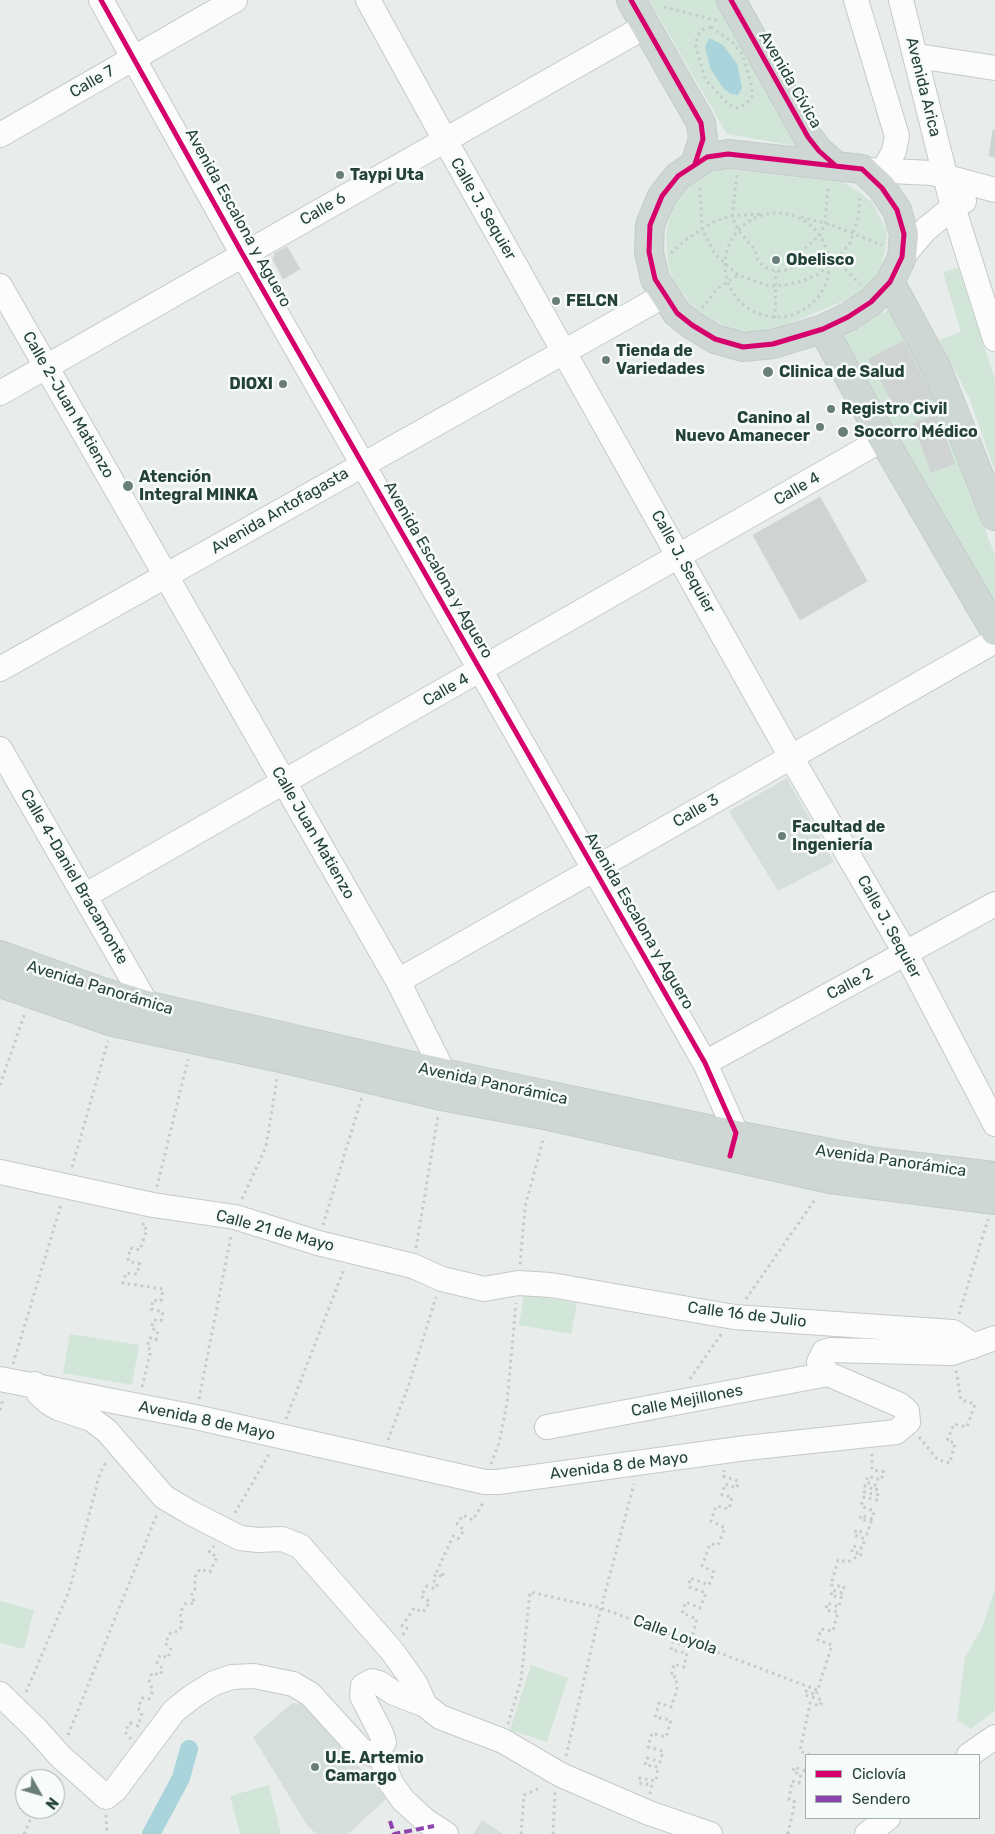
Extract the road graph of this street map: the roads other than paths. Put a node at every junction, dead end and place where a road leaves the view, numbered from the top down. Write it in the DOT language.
graph roads {
  1 [pos="101,0"];
  2 [pos="236,0"];
  3 [pos="368,0"];
  4 [pos="631,0"];
  5 [pos="856,0"];
  6 [pos="901,0"];
  7 [pos="728,11"];
  8 [pos="655,16"];
  9 [pos="916,56"];
  10 [pos="135,57"];
  11 [pos="995,68"];
  12 [pos="0,135"];
  13 [pos="445,140"];
  14 [pos="698,172"];
  15 [pos="853,173"];
  16 [pos="945,175"];
  17 [pos="992,190"];
  18 [pos="953,207"];
  19 [pos="892,251"];
  20 [pos="243,255"];
  21 [pos="890,282"];
  22 [pos="0,286"];
  23 [pos="664,295"];
  24 [pos="991,316"];
  25 [pos="823,329"];
  26 [pos="995,340"];
  27 [pos="564,351"];
  28 [pos="46,366"];
  29 [pos="0,393"];
  30 [pos="883,439"];
  31 [pos="362,464"];
  32 [pos="995,516"];
  33 [pos="680,556"];
  34 [pos="166,576"];
  35 [pos="995,631"];
  36 [pos="995,641"];
  37 [pos="0,669"];
  38 [pos="481,670"];
  39 [pos="0,749"];
  40 [pos="791,757"];
  41 [pos="284,783"];
  42 [pos="595,869"];
  43 [pos="86,895"];
  44 [pos="995,904"];
  45 [pos="906,954"];
  46 [pos="0,955"];
  47 [pos="398,981"];
  48 [pos="0,983"];
  49 [pos="145,1017"];
  50 [pos="705,1063"];
  51 [pos="442,1085"];
  52 [pos="995,1124"];
  53 [pos="733,1146"];
  54 [pos="0,1172"];
  55 [pos="995,1192"];
  56 [pos="518,1283"];
  57 [pos="995,1338"];
  58 [pos="959,1344"];
  59 [pos="828,1374"];
  60 [pos="4,1380"];
  61 [pos="36,1384"];
  62 [pos="547,1428"];
  63 [pos="0,1694"];
  64 [pos="425,1705"];
  65 [pos="995,1737"];
  66 [pos="379,1751"];
  67 [pos="971,1754"];
  68 [pos="887,1819"];
  69 [pos="446,1834"];
  70 [pos="710,1834"];
  71 [pos="867,1834"];
  1 -- 10 [label="street, Avenida Escalona y Aguero"];
  2 -- 10 [label="street, Calle 7"];
  3 -- 13 [label="street, Calle J. Sequier"];
  4 -- 8 [label="main road"];
  5 -- 15 [label="street"];
  6 -- 9 [label="street, Avenida Arica"];
  7 -- 15 [label="main road, Avenida Cívica"];
  8 -- 13 [label="street, Calle 6"];
  8 -- 14 [label="main road"];
  9 -- 11 [label="street"];
  9 -- 16 [label="street, Avenida Arica"];
  10 -- 12 [label="street, Calle 7"];
  10 -- 20 [label="street, Avenida Escalona y Aguero"];
  13 -- 20 [label="street, Calle 6"];
  13 -- 27 [label="street, Calle J. Sequier"];
  14 -- 15 [label="main road"];
  14 -- 23 [label="main road"];
  15 -- 16 [label="street"];
  15 -- 19 [label="main road, Avenida Cívica"];
  16 -- 17 [label="street"];
  16 -- 18 [label="street, Avenida Arica"];
  17 -- 18 [label="street"];
  18 -- 19 [label="street"];
  18 -- 24 [label="street, Avenida Arica"];
  19 -- 21 [label="main road"];
  20 -- 28 [label="street, Calle 6"];
  20 -- 31 [label="street, Avenida Escalona y Aguero"];
  21 -- 25 [label="main road"];
  21 -- 32 [label="main road"];
  22 -- 28 [label="street, Calle 2-Juan Matienzo"];
  23 -- 25 [label="main road"];
  23 -- 27 [label="street, Avenida Antofagasta"];
  24 -- 26 [label="street, Avenida Arica"];
  25 -- 30 [label="main road"];
  27 -- 31 [label="street, Avenida Antofagasta"];
  27 -- 33 [label="street, Calle J. Sequier"];
  28 -- 29 [label="street, Calle 6"];
  28 -- 34 [label="street, Calle 2-Juan Matienzo"];
  30 -- 33 [label="street, Calle 4"];
  30 -- 35 [label="main road"];
  31 -- 34 [label="street, Avenida Antofagasta"];
  31 -- 38 [label="street, Avenida Escalona y Aguero"];
  33 -- 38 [label="street, Calle 4"];
  33 -- 40 [label="street, Calle J. Sequier"];
  34 -- 37 [label="street, Avenida Antofagasta"];
  34 -- 41 [label="street, Calle Juan Matienzo"];
  36 -- 40 [label="street, Calle 3"];
  38 -- 41 [label="street, Calle 4"];
  38 -- 42 [label="street, Avenida Escalona y Aguero"];
  39 -- 43 [label="street, Calle 4-Daniel Bracamonte"];
  40 -- 42 [label="street, Calle 3"];
  40 -- 45 [label="street, Calle J. Sequier"];
  41 -- 43 [label="street, Calle 4"];
  41 -- 47 [label="street, Calle Juan Matienzo"];
  42 -- 47 [label="street, Calle 3"];
  42 -- 50 [label="street, Avenida Escalona y Aguero"];
  43 -- 49 [label="street, Calle 4-Daniel Bracamonte"];
  44 -- 45 [label="street, Calle 2"];
  45 -- 50 [label="street, Calle 2"];
  45 -- 52 [label="street, Calle J. Sequier"];
  46 -- 49 [label="main road, Avenida Panorámica"];
  47 -- 51 [label="street, Calle Juan Matienzo"];
  48 -- 49 [label="main road, Avenida Panorámica"];
  49 -- 51 [label="main road, Avenida Panorámica"];
  49 -- 51 [label="main road, Avenida Panorámica"];
  50 -- 53 [label="street, Avenida Escalona y Aguero"];
  51 -- 53 [label="main road, Avenida Panorámica"];
  53 -- 55 [label="main road, Avenida Panorámica"];
  53 -- 55 [label="main road, Avenida Panorámica"];
  54 -- 56 [label="street, Calle 21 de Mayo"];
  56 -- 58 [label="street, Calle 16 de Julio"];
  57 -- 58 [label="street"];
  58 -- 59 [label="street"];
  59 -- 61 [label="street, Avenida 8 de Mayo"];
  59 -- 62 [label="street, Calle Mejillones"];
  60 -- 61 [label="street, Avenida 8 de Mayo"];
  61 -- 64 [label="street"];
  63 -- 66 [label="street"];
  64 -- 66 [label="street"];
  64 -- 70 [label="street"];
  65 -- 67 [label="street"];
  66 -- 69 [label="street"];
  68 -- 71 [label="street"];
}
